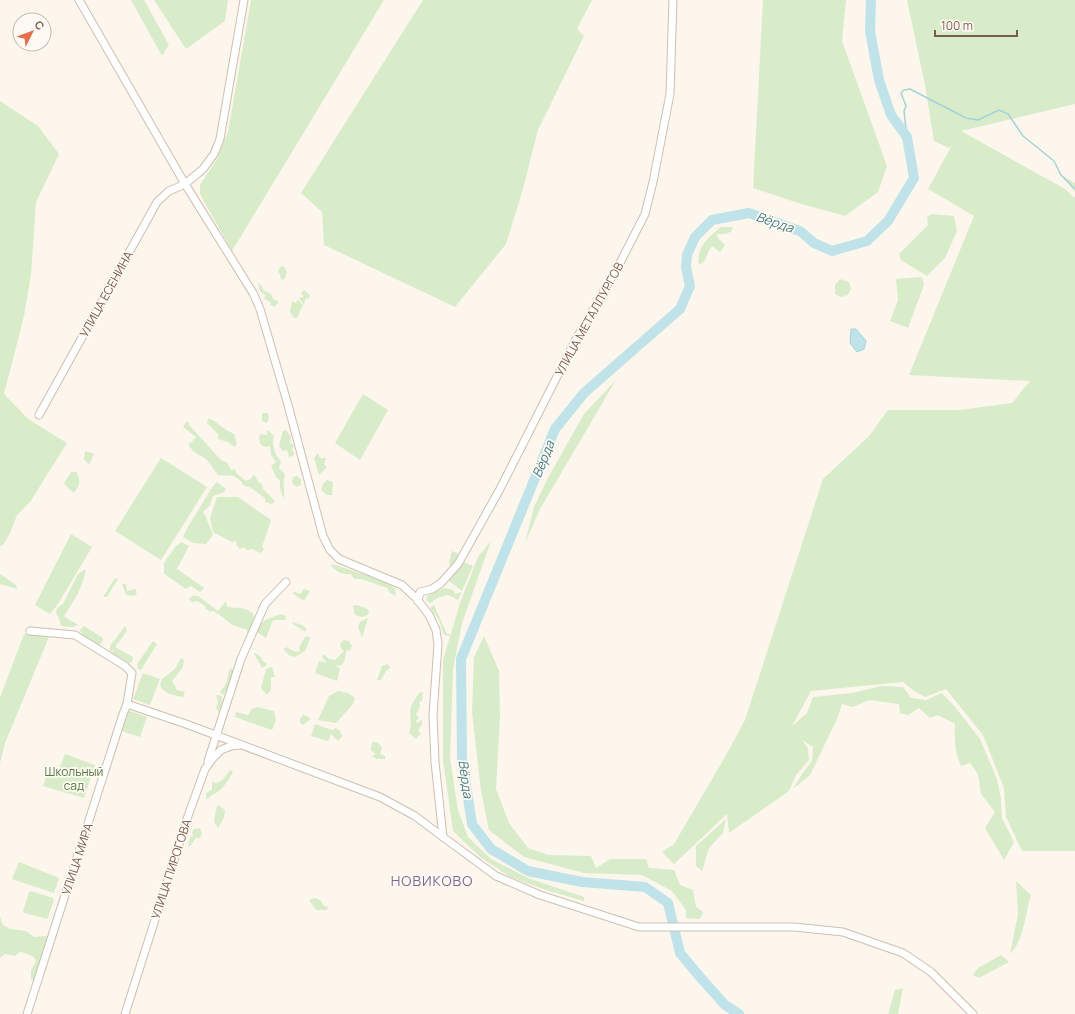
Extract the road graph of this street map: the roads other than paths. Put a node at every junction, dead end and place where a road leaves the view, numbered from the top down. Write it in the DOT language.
graph roads {
  1 [pos="78,0"];
  2 [pos="244,0"];
  3 [pos="673,0"];
  4 [pos="185,184"];
  5 [pos="40,415"];
  6 [pos="286,582"];
  7 [pos="418,601"];
  8 [pos="30,631"];
  9 [pos="127,704"];
  10 [pos="217,736"];
  11 [pos="241,745"];
  12 [pos="205,770"];
  13 [pos="443,837"];
  14 [pos="27,1014"];
  15 [pos="125,1014"];
  16 [pos="973,1014"];
  1 -- 4 [label="street"];
  2 -- 4 [label="street, УЛИЦА ЕСЕНИНА"];
  3 -- 7 [label="street, УЛИЦА МЕТАЛЛУРГОВ"];
  4 -- 5 [label="street, УЛИЦА ЕСЕНИНА"];
  4 -- 7 [label="street"];
  6 -- 10 [label="street"];
  7 -- 13 [label="street"];
  8 -- 9 [label="street, УЛИЦА МИРА"];
  9 -- 10 [label="street"];
  9 -- 14 [label="street, УЛИЦА МИРА"];
  10 -- 11 [label="street"];
  10 -- 12 [label="street"];
  11 -- 12 [label="street, УЛИЦА ПИРОГОВА"];
  11 -- 13 [label="street"];
  12 -- 15 [label="street, УЛИЦА ПИРОГОВА"];
  13 -- 16 [label="street"];
}
